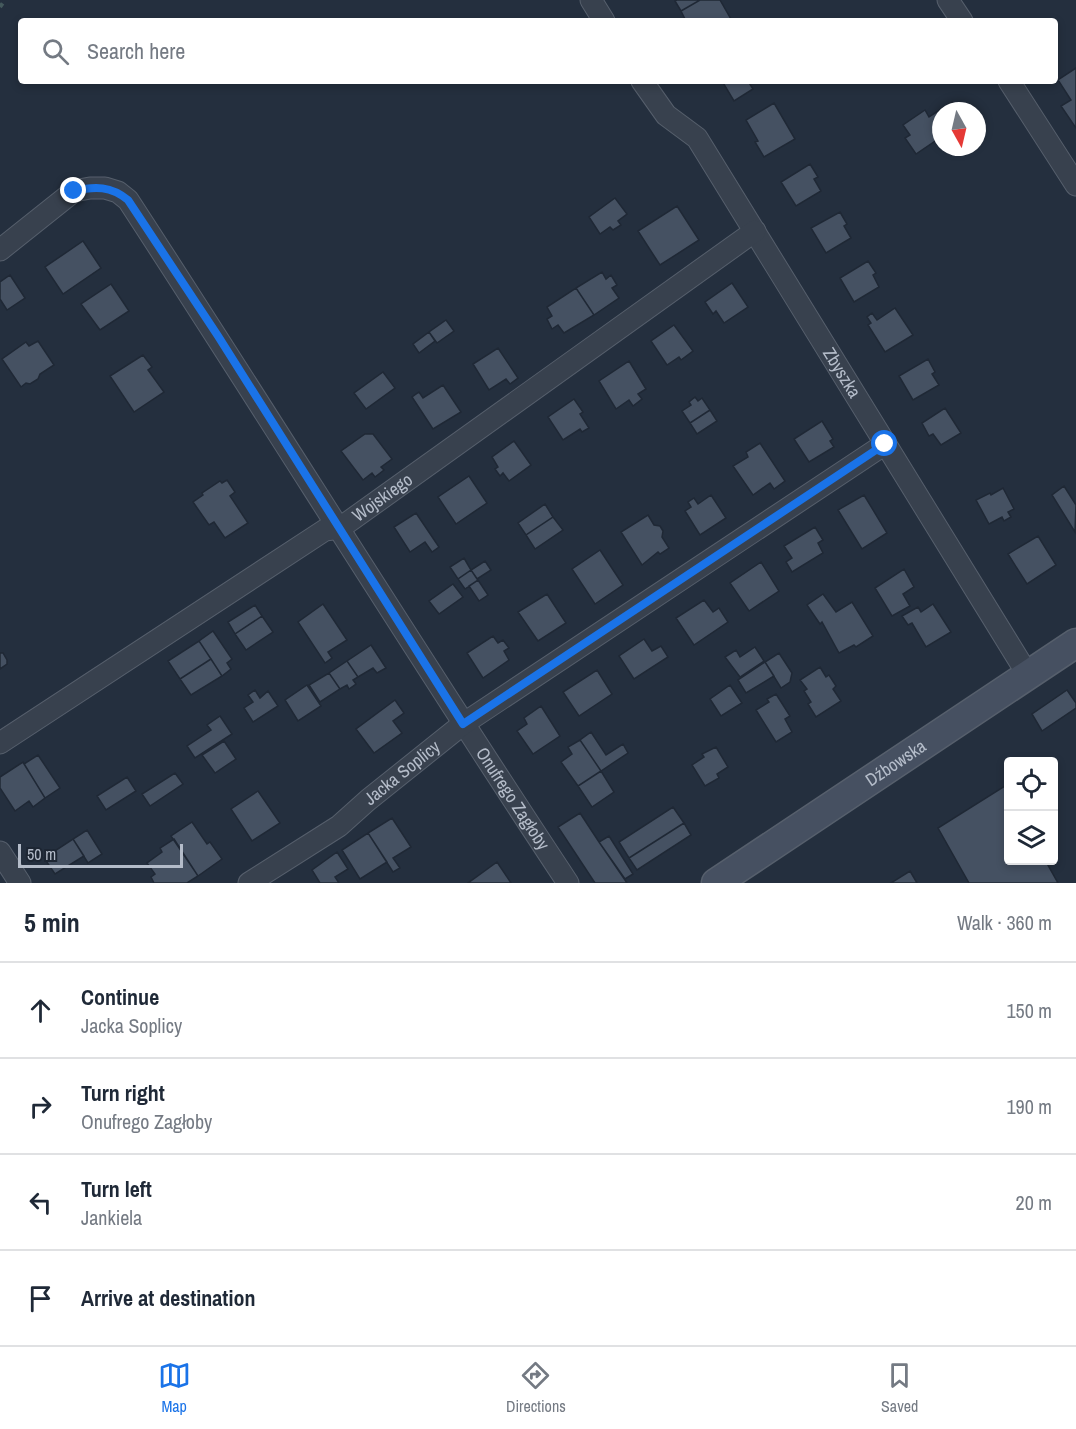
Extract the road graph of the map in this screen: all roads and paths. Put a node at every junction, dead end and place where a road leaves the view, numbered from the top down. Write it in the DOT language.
graph roads {
  1 [pos="5,0"];
  2 [pos="591,0"];
  3 [pos="948,0"];
  4 [pos="0,7"];
  5 [pos="602,18"];
  6 [pos="960,18"];
  7 [pos="644,84"];
  8 [pos="1011,84"];
  9 [pos="1076,185"];
  10 [pos="755,231"];
  11 [pos="0,250"];
  12 [pos="885,444"];
  13 [pos="340,528"];
  14 [pos="1076,643"];
  15 [pos="1028,675"];
  16 [pos="463,724"];
  17 [pos="0,743"];
  18 [pos="0,852"];
  19 [pos="20,883"];
  20 [pos="249,883"];
  21 [pos="568,883"];
  22 [pos="716,883"];
  1 -- 4 [label="path"];
  2 -- 5 [label="street"];
  3 -- 6 [label="street"];
  7 -- 10 [label="street, Zbyszka"];
  8 -- 9 [label="street"];
  10 -- 12 [label="street, Zbyszka"];
  10 -- 13 [label="street, Wojskiego"];
  11 -- 13 [label="street, Onufrego Zagłoby"];
  12 -- 15 [label="street, Zbyszka"];
  12 -- 16 [label="street, Jacka Soplicy"];
  13 -- 16 [label="street, Onufrego Zagłoby"];
  13 -- 17 [label="street, Wojskiego"];
  14 -- 15 [label="main road, Dźbowska"];
  15 -- 22 [label="main road, Dźbowska"];
  16 -- 20 [label="street, Jacka Soplicy"];
  16 -- 21 [label="street, Onufrego Zagłoby"];
  18 -- 19 [label="street"];
}
